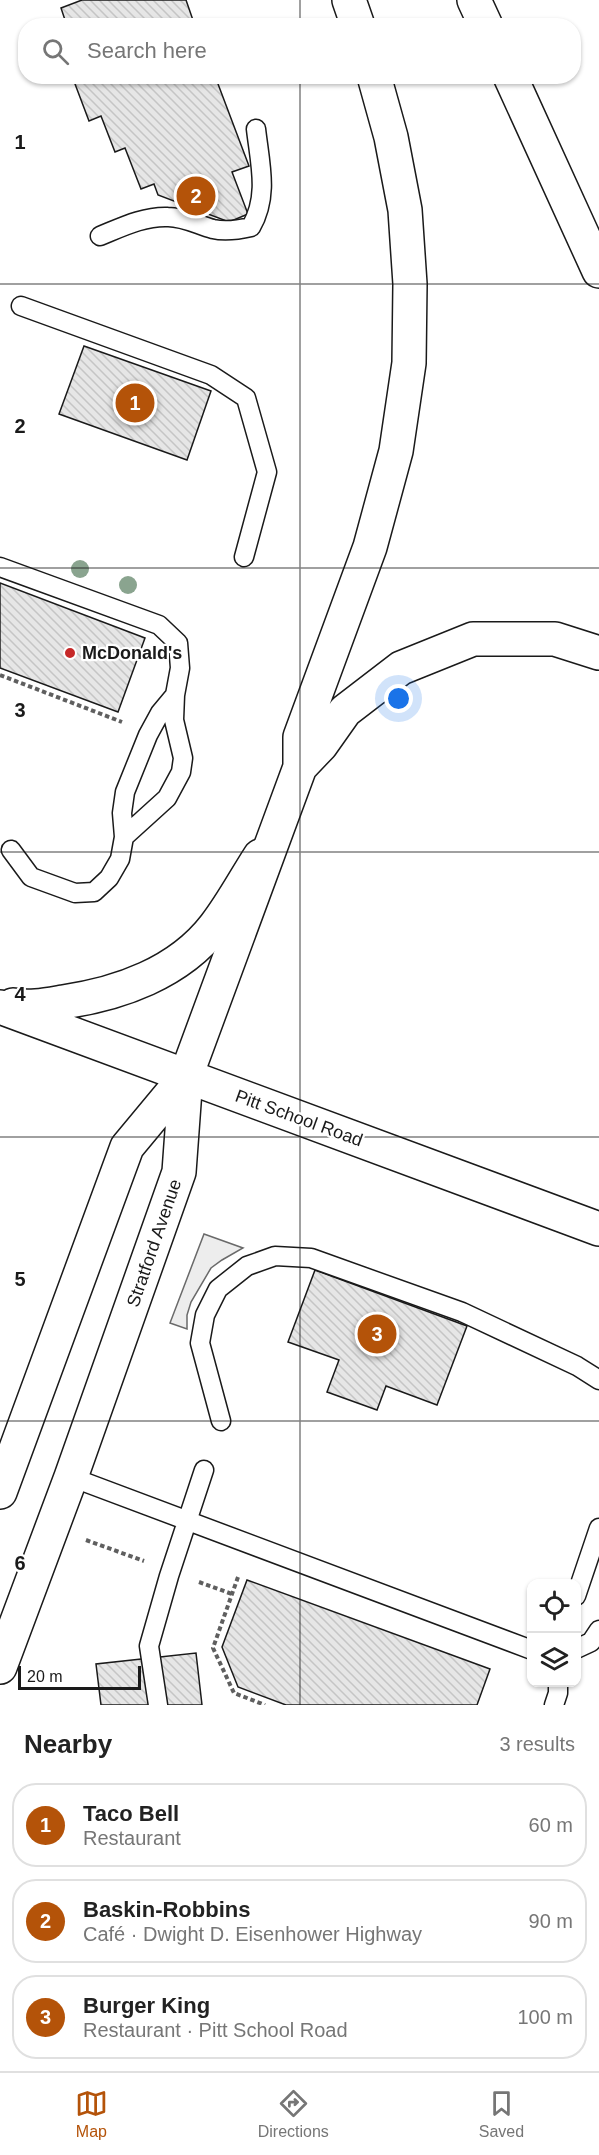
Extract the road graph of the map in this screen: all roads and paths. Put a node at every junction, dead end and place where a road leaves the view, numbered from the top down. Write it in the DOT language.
graph roads {
  1 [pos="349,0"];
  2 [pos="474,0"];
  3 [pos="355,18"];
  4 [pos="482,18"];
  5 [pos="376,84"];
  6 [pos="514,84"];
  7 [pos="256,129"];
  8 [pos="100,236"];
  9 [pos="599,271"];
  10 [pos="21,306"];
  11 [pos="244,557"];
  12 [pos="0,567"];
  13 [pos="599,653"];
  14 [pos="0,675"];
  15 [pos="175,695"];
  16 [pos="122,722"];
  17 [pos="300,767"];
  18 [pos="276,832"];
  19 [pos="124,837"];
  20 [pos="11,850"];
  21 [pos="0,1003"];
  22 [pos="0,1007"];
  23 [pos="186,1076"];
  24 [pos="599,1229"];
  25 [pos="599,1380"];
  26 [pos="221,1421"];
  27 [pos="204,1470"];
  28 [pos="71,1476"];
  29 [pos="0,1492"];
  30 [pos="187,1519"];
  31 [pos="599,1528"];
  32 [pos="238,1577"];
  33 [pos="581,1580"];
  34 [pos="599,1630"];
  35 [pos="581,1647"];
  36 [pos="527,1648"];
  37 [pos="0,1667"];
  38 [pos="558,1687"];
  39 [pos="158,1705"];
  40 [pos="265,1705"];
  41 [pos="554,1705"];
  1 -- 3 [label="main road"];
  2 -- 4 [label="main road"];
  5 -- 17 [label="main road"];
  6 -- 9 [label="main road"];
  7 -- 8 [label="lane"];
  10 -- 11 [label="lane"];
  12 -- 15 [label="lane"];
  13 -- 17 [label="main road"];
  14 -- 16 [label="path"];
  15 -- 19 [label="lane"];
  15 -- 19 [label="lane"];
  17 -- 18 [label="main road"];
  18 -- 21 [label="main road"];
  18 -- 23 [label="main road"];
  19 -- 20 [label="lane"];
  22 -- 23 [label="main road, Pitt School Road"];
  23 -- 24 [label="main road, Pitt School Road"];
  23 -- 28 [label="main road, Stratford Avenue"];
  23 -- 29 [label="main road"];
  25 -- 26 [label="lane"];
  27 -- 30 [label="lane"];
  28 -- 30 [label="lane"];
  28 -- 37 [label="main road, Stratford Avenue"];
  30 -- 36 [label="lane"];
  30 -- 39 [label="lane"];
  31 -- 33 [label="lane"];
  32 -- 40 [label="path"];
  34 -- 35 [label="lane"];
  38 -- 41 [label="lane"];
}
